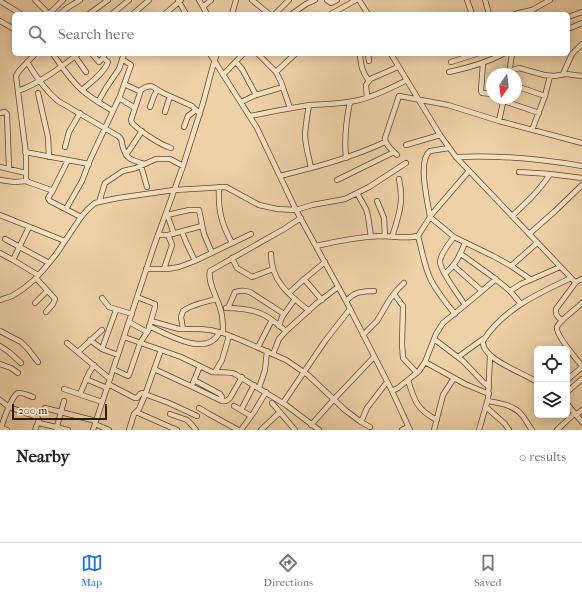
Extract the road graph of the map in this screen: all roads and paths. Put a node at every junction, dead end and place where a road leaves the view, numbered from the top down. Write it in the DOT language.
graph roads {
  1 [pos="35,0"];
  2 [pos="63,0"];
  3 [pos="80,0"];
  4 [pos="108,0"];
  5 [pos="129,0"];
  6 [pos="150,0"];
  7 [pos="199,0"];
  8 [pos="211,0"];
  9 [pos="236,0"];
  10 [pos="289,0"];
  11 [pos="315,0"];
  12 [pos="327,0"];
  13 [pos="337,0"];
  14 [pos="356,0"];
  15 [pos="360,0"];
  16 [pos="467,0"];
  17 [pos="485,0"];
  18 [pos="550,0"];
  19 [pos="0,1"];
  20 [pos="179,1"];
  21 [pos="256,1"];
  22 [pos="203,7"];
  23 [pos="17,12"];
  24 [pos="46,12"];
  25 [pos="51,12"];
  26 [pos="62,12"];
  27 [pos="92,12"];
  28 [pos="114,12"];
  29 [pos="135,12"];
  30 [pos="167,12"];
  31 [pos="185,12"];
  32 [pos="206,12"];
  33 [pos="233,12"];
  34 [pos="267,12"];
  35 [pos="277,12"];
  36 [pos="295,12"];
  37 [pos="335,12"];
  38 [pos="367,12"];
  39 [pos="471,12"];
  40 [pos="488,12"];
  41 [pos="524,12"];
  42 [pos="582,12"];
  43 [pos="570,16"];
  44 [pos="1,23"];
  45 [pos="582,23"];
  46 [pos="12,28"];
  47 [pos="570,28"];
  48 [pos="582,44"];
  49 [pos="570,52"];
  50 [pos="33,56"];
  51 [pos="54,56"];
  52 [pos="75,56"];
  53 [pos="77,56"];
  54 [pos="94,56"];
  55 [pos="104,56"];
  56 [pos="123,56"];
  57 [pos="211,56"];
  58 [pos="216,56"];
  59 [pos="241,56"];
  60 [pos="260,56"];
  61 [pos="266,56"];
  62 [pos="293,56"];
  63 [pos="360,56"];
  64 [pos="368,56"];
  65 [pos="392,56"];
  66 [pos="465,56"];
  67 [pos="499,56"];
  68 [pos="512,56"];
  69 [pos="569,56"];
  70 [pos="263,59"];
  71 [pos="369,61"];
  72 [pos="27,62"];
  73 [pos="214,62"];
  74 [pos="236,62"];
  75 [pos="451,62"];
  76 [pos="483,63"];
  77 [pos="61,66"];
  78 [pos="398,67"];
  79 [pos="510,68"];
  80 [pos="522,69"];
  81 [pos="86,72"];
  82 [pos="276,72"];
  83 [pos="449,72"];
  84 [pos="563,74"];
  85 [pos="581,74"];
  86 [pos="223,76"];
  87 [pos="550,76"];
  88 [pos="368,80"];
  89 [pos="407,80"];
  90 [pos="39,81"];
  91 [pos="124,84"];
  92 [pos="283,87"];
  93 [pos="522,88"];
  94 [pos="82,90"];
  95 [pos="141,90"];
  96 [pos="157,90"];
  97 [pos="18,91"];
  98 [pos="38,93"];
  99 [pos="486,94"];
  100 [pos="256,95"];
  101 [pos="170,96"];
  102 [pos="545,96"];
  103 [pos="119,98"];
  104 [pos="367,98"];
  105 [pos="418,99"];
  106 [pos="98,102"];
  107 [pos="240,102"];
  108 [pos="350,102"];
  109 [pos="503,104"];
  110 [pos="515,104"];
  111 [pos="309,106"];
  112 [pos="150,107"];
  113 [pos="135,108"];
  114 [pos="290,108"];
  115 [pos="196,110"];
  116 [pos="113,111"];
  117 [pos="165,112"];
  118 [pos="0,113"];
  119 [pos="80,113"];
  120 [pos="539,113"];
  121 [pos="200,114"];
  122 [pos="250,116"];
  123 [pos="499,122"];
  124 [pos="184,127"];
  125 [pos="105,128"];
  126 [pos="532,130"];
  127 [pos="142,131"];
  128 [pos="440,135"];
  129 [pos="385,142"];
  130 [pos="582,143"];
  131 [pos="406,145"];
  132 [pos="65,147"];
  133 [pos="171,148"];
  134 [pos="449,148"];
  135 [pos="25,152"];
  136 [pos="126,155"];
  137 [pos="49,157"];
  138 [pos="456,157"];
  139 [pos="346,158"];
  140 [pos="68,160"];
  141 [pos="89,164"];
  142 [pos="406,164"];
  143 [pos="143,165"];
  144 [pos="183,166"];
  145 [pos="582,166"];
  146 [pos="0,167"];
  147 [pos="311,168"];
  148 [pos="9,169"];
  149 [pos="469,171"];
  150 [pos="519,172"];
  151 [pos="26,173"];
  152 [pos="550,174"];
  153 [pos="280,176"];
  154 [pos="399,178"];
  155 [pos="582,178"];
  156 [pos="0,180"];
  157 [pos="337,180"];
  158 [pos="27,181"];
  159 [pos="582,185"];
  160 [pos="146,187"];
  161 [pos="219,187"];
  162 [pos="174,190"];
  163 [pos="52,192"];
  164 [pos="357,193"];
  165 [pos="99,202"];
  166 [pos="377,202"];
  167 [pos="66,209"];
  168 [pos="296,210"];
  169 [pos="167,214"];
  170 [pos="0,215"];
  171 [pos="81,216"];
  172 [pos="512,216"];
  173 [pos="430,217"];
  174 [pos="301,218"];
  175 [pos="202,226"];
  176 [pos="29,227"];
  177 [pos="182,232"];
  178 [pos="174,234"];
  179 [pos="252,234"];
  180 [pos="529,234"];
  181 [pos="158,235"];
  182 [pos="168,236"];
  183 [pos="384,236"];
  184 [pos="392,236"];
  185 [pos="418,236"];
  186 [pos="371,237"];
  187 [pos="454,237"];
  188 [pos="6,239"];
  189 [pos="64,241"];
  190 [pos="232,243"];
  191 [pos="465,243"];
  192 [pos="537,243"];
  193 [pos="316,246"];
  194 [pos="20,247"];
  195 [pos="0,253"];
  196 [pos="212,253"];
  197 [pos="271,254"];
  198 [pos="461,254"];
  199 [pos="232,258"];
  200 [pos="13,260"];
  201 [pos="195,261"];
  202 [pos="325,262"];
  203 [pos="49,264"];
  204 [pos="454,266"];
  205 [pos="511,266"];
  206 [pos="560,267"];
  207 [pos="272,268"];
  208 [pos="146,269"];
  209 [pos="164,269"];
  210 [pos="445,274"];
  211 [pos="37,277"];
  212 [pos="571,278"];
  213 [pos="304,279"];
  214 [pos="496,279"];
  215 [pos="530,279"];
  216 [pos="582,279"];
  217 [pos="576,282"];
  218 [pos="404,283"];
  219 [pos="338,287"];
  220 [pos="47,290"];
  221 [pos="374,291"];
  222 [pos="482,291"];
  223 [pos="510,291"];
  224 [pos="289,293"];
  225 [pos="394,294"];
  226 [pos="137,297"];
  227 [pos="102,298"];
  228 [pos="216,299"];
  229 [pos="295,299"];
  230 [pos="0,300"];
  231 [pos="322,300"];
  232 [pos="346,301"];
  233 [pos="35,303"];
  234 [pos="582,303"];
  235 [pos="521,304"];
  236 [pos="465,305"];
  237 [pos="228,308"];
  238 [pos="221,309"];
  239 [pos="350,309"];
  240 [pos="116,310"];
  241 [pos="309,311"];
  242 [pos="46,312"];
  243 [pos="132,314"];
  244 [pos="284,314"];
  245 [pos="455,314"];
  246 [pos="272,320"];
  247 [pos="129,322"];
  248 [pos="150,323"];
  249 [pos="559,324"];
  250 [pos="279,326"];
  251 [pos="183,329"];
  252 [pos="102,330"];
  253 [pos="0,331"];
  254 [pos="286,331"];
  255 [pos="147,332"];
  256 [pos="221,333"];
  257 [pos="363,335"];
  258 [pos="229,336"];
  259 [pos="124,337"];
  260 [pos="485,338"];
  261 [pos="434,339"];
  262 [pos="90,340"];
  263 [pos="67,343"];
  264 [pos="140,343"];
  265 [pos="0,346"];
  266 [pos="258,347"];
  267 [pos="102,349"];
  268 [pos="161,350"];
  269 [pos="267,351"];
  270 [pos="78,352"];
  271 [pos="273,354"];
  272 [pos="118,355"];
  273 [pos="490,356"];
  274 [pos="374,357"];
  275 [pos="458,357"];
  276 [pos="38,362"];
  277 [pos="425,362"];
  278 [pos="21,363"];
  279 [pos="0,364"];
  280 [pos="94,365"];
  281 [pos="200,366"];
  282 [pos="582,366"];
  283 [pos="114,369"];
  284 [pos="154,369"];
  285 [pos="215,372"];
  286 [pos="304,372"];
  287 [pos="417,373"];
  288 [pos="18,374"];
  289 [pos="570,377"];
  290 [pos="242,378"];
  291 [pos="454,378"];
  292 [pos="582,378"];
  293 [pos="86,379"];
  294 [pos="110,379"];
  295 [pos="194,380"];
  296 [pos="408,380"];
  297 [pos="534,380"];
  298 [pos="387,382"];
  299 [pos="254,385"];
  300 [pos="108,386"];
  301 [pos="192,386"];
  302 [pos="489,387"];
  303 [pos="259,388"];
  304 [pos="64,389"];
  305 [pos="570,389"];
  306 [pos="392,391"];
  307 [pos="266,392"];
  308 [pos="80,394"];
  309 [pos="489,394"];
  310 [pos="145,395"];
  311 [pos="33,397"];
  312 [pos="334,399"];
  313 [pos="0,400"];
  314 [pos="64,400"];
  315 [pos="488,400"];
  316 [pos="222,401"];
  317 [pos="102,402"];
  318 [pos="272,403"];
  319 [pos="282,403"];
  320 [pos="234,406"];
  321 [pos="9,407"];
  322 [pos="486,407"];
  323 [pos="45,408"];
  324 [pos="199,408"];
  325 [pos="570,408"];
  326 [pos="241,410"];
  327 [pos="582,410"];
  328 [pos="61,412"];
  329 [pos="136,412"];
  330 [pos="280,412"];
  331 [pos="170,414"];
  332 [pos="575,414"];
  333 [pos="197,416"];
  334 [pos="251,416"];
  335 [pos="437,420"];
  336 [pos="361,422"];
  337 [pos="582,422"];
  338 [pos="39,423"];
  339 [pos="95,423"];
  340 [pos="311,425"];
  341 [pos="370,427"];
  342 [pos="56,428"];
  343 [pos="409,428"];
  344 [pos="0,429"];
  345 [pos="174,429"];
  346 [pos="7,430"];
  347 [pos="35,430"];
  348 [pos="68,430"];
  349 [pos="93,430"];
  350 [pos="109,430"];
  351 [pos="129,430"];
  352 [pos="196,430"];
  353 [pos="238,430"];
  354 [pos="241,430"];
  355 [pos="261,430"];
  356 [pos="295,430"];
  357 [pos="319,430"];
  358 [pos="402,430"];
  359 [pos="434,430"];
  360 [pos="479,430"];
  361 [pos="509,430"];
  362 [pos="532,430"];
  363 [pos="557,430"];
  1 -- 24 [label="street"];
  2 -- 25 [label="street"];
  3 -- 26 [label="street"];
  4 -- 27 [label="street"];
  5 -- 28 [label="street"];
  6 -- 29 [label="street"];
  7 -- 22 [label="street"];
  8 -- 22 [label="street"];
  9 -- 33 [label="street"];
  10 -- 35 [label="street"];
  11 -- 36 [label="street"];
  12 -- 13 [label="street"];
  14 -- 37 [label="street"];
  15 -- 38 [label="street"];
  16 -- 39 [label="street"];
  17 -- 40 [label="street"];
  18 -- 41 [label="street"];
  19 -- 23 [label="street"];
  20 -- 30 [label="street"];
  20 -- 31 [label="street"];
  21 -- 34 [label="street"];
  22 -- 32 [label="street"];
  42 -- 43 [label="street"];
  44 -- 46 [label="street"];
  45 -- 47 [label="street"];
  48 -- 49 [label="street"];
  50 -- 72 [label="street"];
  51 -- 77 [label="street"];
  52 -- 77 [label="street"];
  53 -- 81 [label="street"];
  54 -- 55 [label="street"];
  55 -- 94 [label="street"];
  56 -- 91 [label="street"];
  56 -- 106 [label="street"];
  57 -- 73 [label="street"];
  58 -- 73 [label="street"];
  59 -- 74 [label="street"];
  60 -- 70 [label="street"];
  61 -- 70 [label="street"];
  62 -- 82 [label="street"];
  63 -- 88 [label="street"];
  64 -- 71 [label="street"];
  65 -- 78 [label="street"];
  66 -- 75 [label="street"];
  67 -- 76 [label="street"];
  68 -- 79 [label="street"];
  69 -- 84 [label="street"];
  70 -- 82 [label="street"];
  72 -- 90 [label="street"];
  72 -- 97 [label="street"];
  73 -- 86 [label="street"];
  73 -- 121 [label="street"];
  74 -- 86 [label="street"];
  74 -- 100 [label="street"];
  76 -- 83 [label="street"];
  76 -- 99 [label="street"];
  77 -- 90 [label="street"];
  77 -- 94 [label="street"];
  78 -- 88 [label="street"];
  78 -- 89 [label="street"];
  80 -- 87 [label="street"];
  82 -- 92 [label="street"];
  84 -- 85 [label="street"];
  84 -- 87 [label="street"];
  86 -- 107 [label="street"];
  87 -- 102 [label="street"];
  88 -- 104 [label="street"];
  89 -- 104 [label="street"];
  89 -- 105 [label="street"];
  90 -- 97 [label="street"];
  90 -- 119 [label="street"];
  91 -- 95 [label="street"];
  91 -- 103 [label="street"];
  92 -- 100 [label="street"];
  92 -- 114 [label="street"];
  93 -- 102 [label="street"];
  94 -- 106 [label="street"];
  95 -- 96 [label="street"];
  95 -- 113 [label="street"];
  96 -- 101 [label="street"];
  96 -- 112 [label="street"];
  97 -- 135 [label="street"];
  98 -- 137 [label="street"];
  100 -- 107 [label="street"];
  101 -- 115 [label="street"];
  101 -- 117 [label="street"];
  102 -- 120 [label="street"];
  103 -- 113 [label="street"];
  103 -- 116 [label="street"];
  104 -- 108 [label="street"];
  105 -- 123 [label="street"];
  105 -- 128 [label="street"];
  105 -- 129 [label="street"];
  106 -- 116 [label="street"];
  107 -- 122 [label="street"];
  108 -- 111 [label="street"];
  108 -- 139 [label="street"];
  109 -- 123 [label="street"];
  110 -- 120 [label="street"];
  111 -- 114 [label="street"];
  111 -- 147 [label="street"];
  113 -- 127 [label="street"];
  114 -- 122 [label="street"];
  115 -- 121 [label="street"];
  115 -- 124 [label="street"];
  116 -- 125 [label="street"];
  118 -- 148 [label="street"];
  119 -- 125 [label="street"];
  119 -- 132 [label="street"];
  120 -- 126 [label="street"];
  121 -- 144 [label="street"];
  122 -- 153 [label="street"];
  123 -- 126 [label="street"];
  125 -- 136 [label="street"];
  125 -- 141 [label="street"];
  126 -- 130 [label="street"];
  127 -- 133 [label="street"];
  127 -- 136 [label="street"];
  128 -- 131 [label="street"];
  128 -- 134 [label="street"];
  129 -- 139 [label="street"];
  129 -- 157 [label="street"];
  134 -- 138 [label="street"];
  134 -- 173 [label="street"];
  135 -- 137 [label="street"];
  135 -- 151 [label="street"];
  136 -- 143 [label="street"];
  137 -- 140 [label="street"];
  138 -- 145 [label="street"];
  138 -- 149 [label="street"];
  139 -- 147 [label="street"];
  140 -- 141 [label="street"];
  140 -- 163 [label="street"];
  141 -- 167 [label="street"];
  142 -- 164 [label="street"];
  143 -- 144 [label="street"];
  143 -- 160 [label="street"];
  143 -- 165 [label="street"];
  144 -- 162 [label="street"];
  146 -- 148 [label="street"];
  147 -- 153 [label="street"];
  148 -- 151 [label="street"];
  149 -- 172 [label="street"];
  149 -- 173 [label="street"];
  150 -- 152 [label="street"];
  151 -- 158 [label="street"];
  152 -- 155 [label="street"];
  152 -- 172 [label="street"];
  153 -- 168 [label="street"];
  154 -- 184 [label="street"];
  156 -- 158 [label="street"];
  158 -- 163 [label="street"];
  159 -- 180 [label="street"];
  161 -- 162 [label="street"];
  161 -- 168 [label="street"];
  161 -- 190 [label="street"];
  162 -- 165 [label="street"];
  162 -- 169 [label="street"];
  163 -- 167 [label="street"];
  164 -- 168 [label="street"];
  164 -- 186 [label="street"];
  165 -- 171 [label="street"];
  166 -- 183 [label="street"];
  167 -- 171 [label="street"];
  168 -- 174 [label="street"];
  169 -- 175 [label="street"];
  169 -- 178 [label="street"];
  169 -- 181 [label="street"];
  170 -- 176 [label="street"];
  171 -- 189 [label="street"];
  172 -- 180 [label="street"];
  173 -- 185 [label="street"];
  173 -- 187 [label="street"];
  174 -- 193 [label="street"];
  174 -- 199 [label="street"];
  175 -- 177 [label="street"];
  175 -- 196 [label="street"];
  176 -- 189 [label="street"];
  176 -- 194 [label="street"];
  177 -- 178 [label="street"];
  177 -- 201 [label="street"];
  178 -- 182 [label="street"];
  179 -- 190 [label="street"];
  180 -- 192 [label="street"];
  181 -- 182 [label="street"];
  181 -- 208 [label="street"];
  182 -- 209 [label="street"];
  183 -- 184 [label="street"];
  183 -- 186 [label="street"];
  184 -- 185 [label="street"];
  185 -- 245 [label="street"];
  186 -- 193 [label="street"];
  187 -- 191 [label="street"];
  187 -- 210 [label="street"];
  188 -- 194 [label="street"];
  189 -- 203 [label="street"];
  190 -- 196 [label="street"];
  191 -- 198 [label="street"];
  191 -- 205 [label="street"];
  192 -- 205 [label="street"];
  192 -- 206 [label="street"];
  193 -- 202 [label="street"];
  194 -- 200 [label="street"];
  194 -- 203 [label="street"];
  195 -- 200 [label="street"];
  196 -- 201 [label="street"];
  197 -- 207 [label="street"];
  198 -- 204 [label="street"];
  198 -- 214 [label="street"];
  199 -- 207 [label="street"];
  199 -- 228 [label="street"];
  200 -- 211 [label="street"];
  201 -- 209 [label="street"];
  202 -- 213 [label="street"];
  202 -- 219 [label="street"];
  203 -- 211 [label="street"];
  204 -- 210 [label="street"];
  204 -- 222 [label="street"];
  205 -- 215 [label="street"];
  206 -- 212 [label="street"];
  206 -- 215 [label="street"];
  207 -- 224 [label="street"];
  208 -- 209 [label="street"];
  208 -- 226 [label="street"];
  210 -- 236 [label="street"];
  211 -- 220 [label="street"];
  211 -- 230 [label="street"];
  212 -- 217 [label="street"];
  212 -- 235 [label="street"];
  213 -- 224 [label="street"];
  213 -- 231 [label="street"];
  214 -- 222 [label="street"];
  214 -- 223 [label="street"];
  215 -- 223 [label="street"];
  216 -- 217 [label="street"];
  217 -- 249 [label="street"];
  218 -- 225 [label="street"];
  219 -- 231 [label="street"];
  219 -- 232 [label="street"];
  220 -- 233 [label="street"];
  220 -- 242 [label="street"];
  221 -- 232 [label="street"];
  222 -- 236 [label="street"];
  223 -- 235 [label="street"];
  224 -- 229 [label="street"];
  225 -- 257 [label="street"];
  225 -- 287 [label="street"];
  226 -- 243 [label="street"];
  226 -- 248 [label="street"];
  227 -- 240 [label="street"];
  228 -- 238 [label="street"];
  228 -- 251 [label="street"];
  229 -- 241 [label="street"];
  229 -- 244 [label="street"];
  231 -- 241 [label="street"];
  232 -- 239 [label="street"];
  234 -- 249 [label="street"];
  235 -- 260 [label="street"];
  236 -- 245 [label="street"];
  237 -- 238 [label="street"];
  237 -- 244 [label="street"];
  237 -- 246 [label="street"];
  238 -- 256 [label="street"];
  239 -- 257 [label="street"];
  239 -- 286 [label="street"];
  240 -- 243 [label="street"];
  240 -- 267 [label="street"];
  241 -- 254 [label="street"];
  243 -- 247 [label="street"];
  244 -- 250 [label="street"];
  245 -- 261 [label="street"];
  246 -- 250 [label="street"];
  246 -- 266 [label="street"];
  247 -- 255 [label="street"];
  247 -- 259 [label="street"];
  248 -- 251 [label="street"];
  248 -- 255 [label="street"];
  248 -- 256 [label="street"];
  249 -- 282 [label="street"];
  250 -- 254 [label="street"];
  251 -- 256 [label="street"];
  252 -- 262 [label="street"];
  253 -- 276 [label="street"];
  254 -- 271 [label="street"];
  255 -- 264 [label="street"];
  256 -- 258 [label="street"];
  257 -- 274 [label="street"];
  258 -- 266 [label="street"];
  258 -- 285 [label="street"];
  259 -- 264 [label="street"];
  259 -- 272 [label="street"];
  260 -- 273 [label="street"];
  260 -- 275 [label="street"];
  261 -- 275 [label="street"];
  261 -- 277 [label="street"];
  262 -- 267 [label="street"];
  262 -- 270 [label="street"];
  263 -- 270 [label="street"];
  264 -- 268 [label="street"];
  264 -- 283 [label="street"];
  265 -- 278 [label="street"];
  266 -- 269 [label="street"];
  267 -- 272 [label="street"];
  268 -- 281 [label="street"];
  268 -- 284 [label="street"];
  269 -- 271 [label="street"];
  269 -- 303 [label="street"];
  270 -- 280 [label="street"];
  271 -- 286 [label="street"];
  272 -- 283 [label="street"];
  273 -- 297 [label="street"];
  273 -- 302 [label="street"];
  274 -- 298 [label="street"];
  274 -- 312 [label="street"];
  275 -- 302 [label="street"];
  277 -- 287 [label="street"];
  277 -- 291 [label="street"];
  279 -- 288 [label="street"];
  280 -- 293 [label="street"];
  280 -- 294 [label="street"];
  281 -- 285 [label="street"];
  281 -- 295 [label="street"];
  282 -- 289 [label="street"];
  283 -- 294 [label="street"];
  284 -- 301 [label="street"];
  284 -- 310 [label="street"];
  285 -- 290 [label="street"];
  286 -- 312 [label="street"];
  286 -- 319 [label="street"];
  287 -- 296 [label="street"];
  290 -- 299 [label="street"];
  290 -- 316 [label="street"];
  291 -- 309 [label="street"];
  291 -- 335 [label="street"];
  292 -- 305 [label="street"];
  293 -- 300 [label="street"];
  293 -- 308 [label="street"];
  294 -- 300 [label="street"];
  295 -- 301 [label="street"];
  295 -- 316 [label="street"];
  296 -- 306 [label="street"];
  296 -- 335 [label="street"];
  298 -- 306 [label="street"];
  298 -- 336 [label="street"];
  299 -- 303 [label="street"];
  299 -- 326 [label="street"];
  300 -- 310 [label="street"];
  300 -- 317 [label="street"];
  301 -- 316 [label="street"];
  302 -- 309 [label="street"];
  303 -- 307 [label="street"];
  304 -- 308 [label="street"];
  306 -- 343 [label="street"];
  307 -- 319 [label="street"];
  307 -- 334 [label="street"];
  308 -- 317 [label="street"];
  309 -- 315 [label="street"];
  310 -- 329 [label="street"];
  310 -- 333 [label="street"];
  311 -- 321 [label="street"];
  312 -- 336 [label="street"];
  312 -- 340 [label="street"];
  313 -- 321 [label="street"];
  314 -- 328 [label="street"];
  315 -- 322 [label="street"];
  315 -- 362 [label="street"];
  317 -- 339 [label="street"];
  318 -- 330 [label="street"];
  319 -- 340 [label="street"];
  320 -- 326 [label="street"];
  321 -- 338 [label="street"];
  321 -- 344 [label="street"];
  322 -- 360 [label="street"];
  322 -- 361 [label="street"];
  323 -- 328 [label="street"];
  324 -- 353 [label="street"];
  325 -- 332 [label="street"];
  326 -- 334 [label="street"];
  327 -- 332 [label="street"];
  328 -- 339 [label="street"];
  328 -- 342 [label="street"];
  329 -- 345 [label="street"];
  329 -- 351 [label="street"];
  330 -- 355 [label="street"];
  330 -- 356 [label="street"];
  331 -- 352 [label="street"];
  332 -- 337 [label="street"];
  332 -- 363 [label="street"];
  334 -- 354 [label="street"];
  335 -- 359 [label="street"];
  336 -- 341 [label="street"];
  338 -- 342 [label="street"];
  338 -- 347 [label="street"];
  339 -- 349 [label="street"];
  339 -- 350 [label="street"];
  340 -- 357 [label="street"];
  342 -- 348 [label="street"];
  343 -- 358 [label="street"];
  344 -- 346 [label="street"];
}
